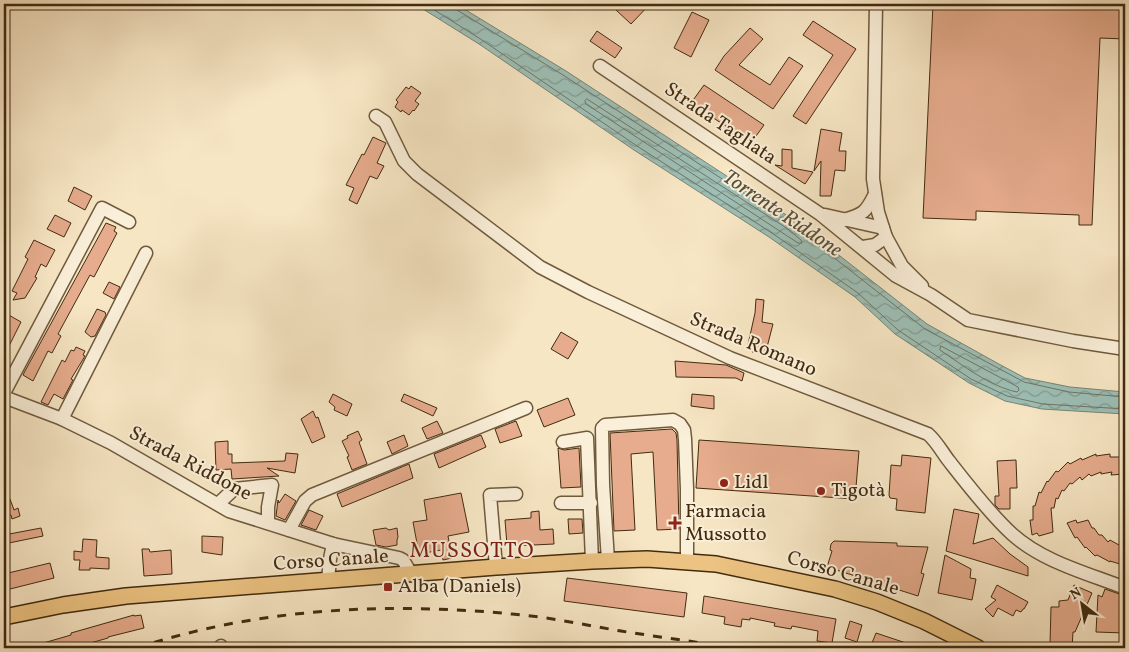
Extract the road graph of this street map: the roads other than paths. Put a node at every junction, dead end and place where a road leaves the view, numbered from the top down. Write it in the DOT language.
graph roads {
  1 [pos="876,4"];
  2 [pos="600,66"];
  3 [pos="376,116"];
  4 [pos="875,194"];
  5 [pos="820,214"];
  6 [pos="844,220"];
  7 [pos="129,222"];
  8 [pos="885,233"];
  9 [pos="863,247"];
  10 [pos="146,253"];
  11 [pos="931,295"];
  12 [pos="1125,349"];
  13 [pos="4,393"];
  14 [pos="4,397"];
  15 [pos="526,408"];
  16 [pos="62,419"];
  17 [pos="562,442"];
  18 [pos="516,494"];
  19 [pos="561,503"];
  20 [pos="590,503"];
  21 [pos="218,504"];
  22 [pos="268,523"];
  23 [pos="290,530"];
  24 [pos="333,544"];
  25 [pos="592,560"];
  26 [pos="608,560"];
  27 [pos="687,561"];
  28 [pos="496,567"];
  29 [pos="412,575"];
  30 [pos="328,580"];
  31 [pos="1125,588"];
  32 [pos="4,617"];
  33 [pos="978,648"];
  1 -- 4 [label="street, Strada Tagliata"];
  2 -- 5 [label="street, Strada Tagliata"];
  3 -- 31 [label="street, Strada Romano"];
  4 -- 6 [label="street"];
  4 -- 8 [label="street, Strada Tagliata"];
  5 -- 6 [label="street, Strada Tagliata"];
  5 -- 9 [label="street, Strada Tagliata"];
  6 -- 8 [label="street, Strada Tagliata"];
  7 -- 13 [label="street"];
  8 -- 9 [label="street"];
  8 -- 11 [label="street, Strada Tagliata"];
  9 -- 11 [label="street, Strada Tagliata"];
  10 -- 16 [label="street"];
  11 -- 12 [label="street, Strada Tagliata"];
  14 -- 16 [label="street, Strada Riddone"];
  15 -- 23 [label="street"];
  16 -- 21 [label="street, Strada Riddone"];
  17 -- 20 [label="street"];
  18 -- 28 [label="street"];
  19 -- 20 [label="street"];
  20 -- 25 [label="street"];
  21 -- 22 [label="street, Strada Riddone"];
  21 -- 22 [label="street"];
  22 -- 23 [label="street, Strada Riddone"];
  23 -- 24 [label="street, Strada Riddone"];
  24 -- 29 [label="street, Strada Riddone"];
  24 -- 30 [label="street"];
  25 -- 26 [label="main road, Corso Canale"];
  25 -- 28 [label="main road, Corso Canale"];
  26 -- 27 [label="main road, Corso Canale"];
  26 -- 27 [label="street"];
  27 -- 33 [label="main road, Corso Canale"];
  28 -- 29 [label="main road, Corso Canale"];
  29 -- 30 [label="main road, Corso Canale"];
  30 -- 32 [label="main road, Corso Canale"];
}
